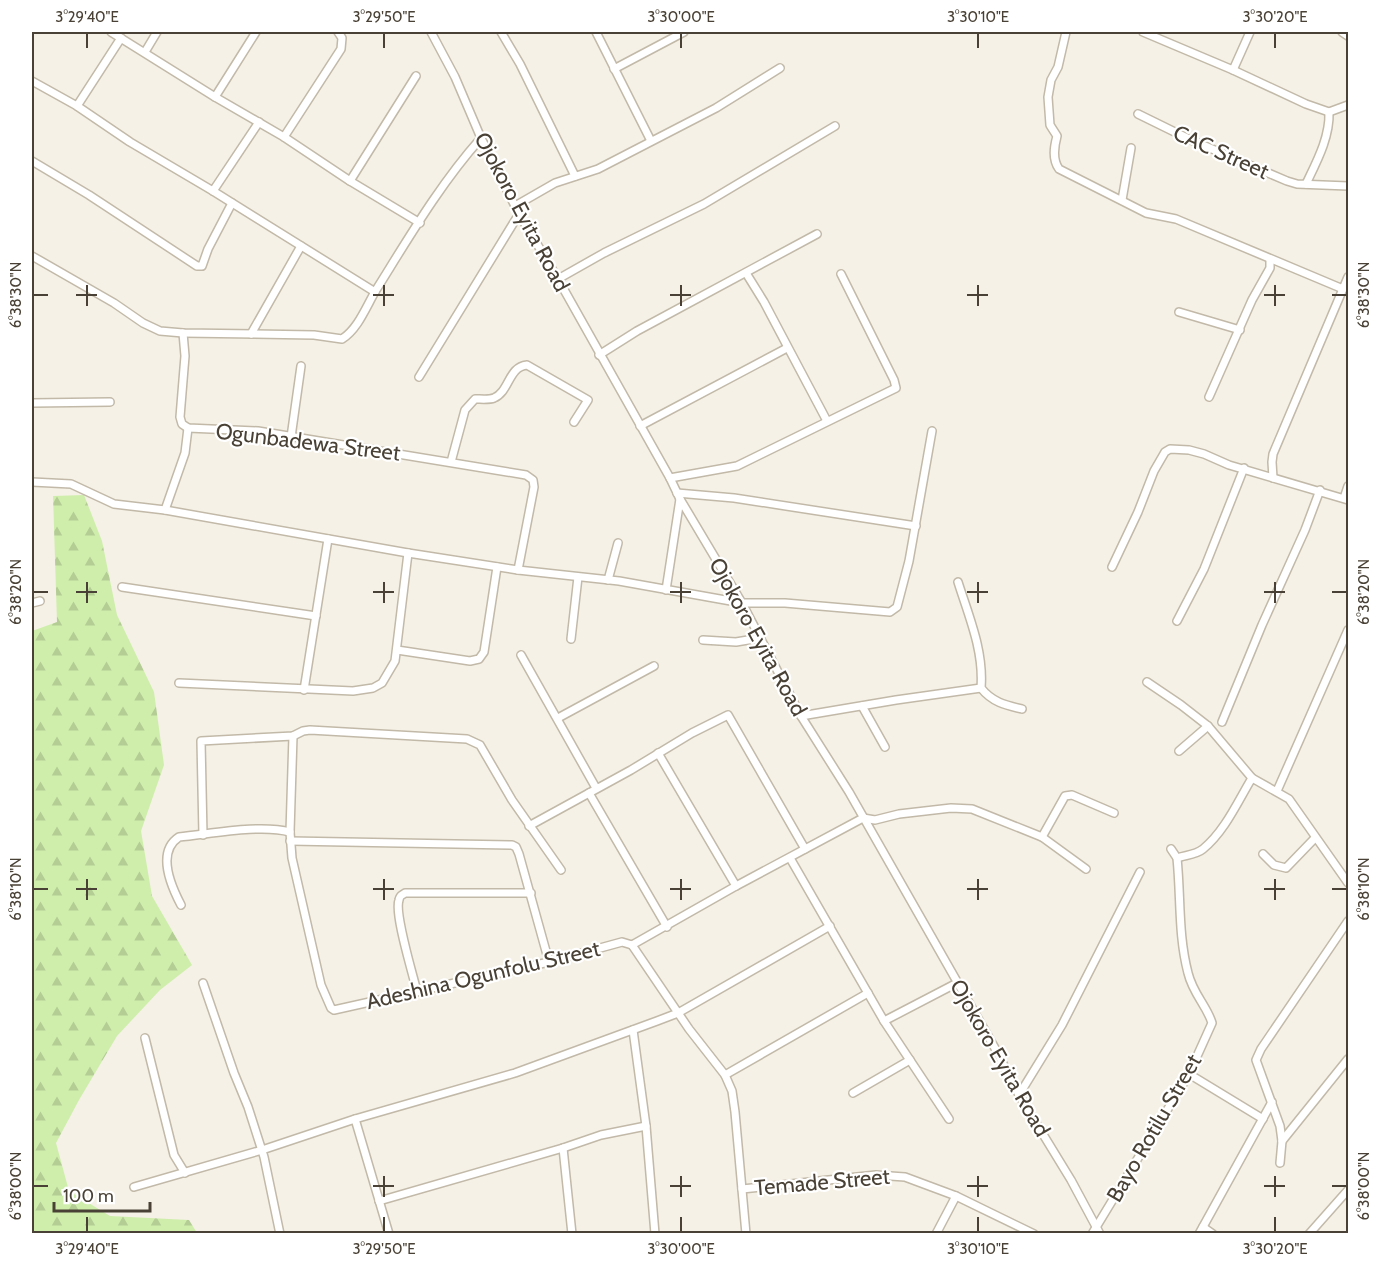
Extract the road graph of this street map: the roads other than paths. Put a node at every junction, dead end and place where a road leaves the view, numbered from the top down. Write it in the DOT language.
graph roads {
  1 [pos="111,32"];
  2 [pos="157,32"];
  3 [pos="255,32"];
  4 [pos="338,32"];
  5 [pos="431,32"];
  6 [pos="501,32"];
  7 [pos="596,32"];
  8 [pos="684,32"];
  9 [pos="1066,32"];
  10 [pos="1143,32"];
  11 [pos="1163,32"];
  12 [pos="1250,32"];
  13 [pos="1342,32"];
  14 [pos="1348,36"];
  15 [pos="121,38"];
  16 [pos="1160,39"];
  17 [pos="145,52"];
  18 [pos="780,68"];
  19 [pos="615,69"];
  20 [pos="1233,70"];
  21 [pos="416,76"];
  22 [pos="32,81"];
  23 [pos="215,97"];
  24 [pos="1348,105"];
  25 [pos="77,106"];
  26 [pos="1329,112"];
  27 [pos="1138,114"];
  28 [pos="259,122"];
  29 [pos="835,126"];
  30 [pos="284,137"];
  31 [pos="480,138"];
  32 [pos="651,141"];
  33 [pos="1131,148"];
  34 [pos="32,161"];
  35 [pos="575,176"];
  36 [pos="350,181"];
  37 [pos="1306,184"];
  38 [pos="1348,186"];
  39 [pos="213,191"];
  40 [pos="1122,200"];
  41 [pos="232,203"];
  42 [pos="515,206"];
  43 [pos="519,214"];
  44 [pos="420,223"];
  45 [pos="817,234"];
  46 [pos="301,246"];
  47 [pos="32,256"];
  48 [pos="1270,260"];
  49 [pos="746,273"];
  50 [pos="841,274"];
  51 [pos="1348,277"];
  52 [pos="558,279"];
  53 [pos="1343,289"];
  54 [pos="375,292"];
  55 [pos="1179,312"];
  56 [pos="1240,330"];
  57 [pos="183,333"];
  58 [pos="250,334"];
  59 [pos="787,348"];
  60 [pos="599,355"];
  61 [pos="301,366"];
  62 [pos="419,377"];
  63 [pos="1209,397"];
  64 [pos="110,402"];
  65 [pos="32,404"];
  66 [pos="827,421"];
  67 [pos="574,422"];
  68 [pos="640,426"];
  69 [pos="188,428"];
  70 [pos="933,431"];
  71 [pos="291,437"];
  72 [pos="451,462"];
  73 [pos="1244,468"];
  74 [pos="670,478"];
  75 [pos="1273,478"];
  76 [pos="32,482"];
  77 [pos="1348,486"];
  78 [pos="1320,490"];
  79 [pos="678,496"];
  80 [pos="1346,499"];
  81 [pos="165,510"];
  82 [pos="916,526"];
  83 [pos="328,539"];
  84 [pos="618,543"];
  85 [pos="408,553"];
  86 [pos="497,567"];
  87 [pos="1112,567"];
  88 [pos="518,570"];
  89 [pos="578,577"];
  90 [pos="608,580"];
  91 [pos="958,582"];
  92 [pos="122,587"];
  93 [pos="666,590"];
  94 [pos="40,601"];
  95 [pos="32,603"];
  96 [pos="742,603"];
  97 [pos="316,616"];
  98 [pos="1177,621"];
  99 [pos="1348,630"];
  100 [pos="760,638"];
  101 [pos="571,639"];
  102 [pos="703,640"];
  103 [pos="397,650"];
  104 [pos="521,655"];
  105 [pos="654,666"];
  106 [pos="1147,682"];
  107 [pos="179,684"];
  108 [pos="981,688"];
  109 [pos="304,690"];
  110 [pos="862,706"];
  111 [pos="1022,709"];
  112 [pos="801,716"];
  113 [pos="558,718"];
  114 [pos="1222,722"];
  115 [pos="1208,726"];
  116 [pos="293,736"];
  117 [pos="885,747"];
  118 [pos="1179,751"];
  119 [pos="658,753"];
  120 [pos="1252,778"];
  121 [pos="593,790"];
  122 [pos="1277,791"];
  123 [pos="1114,813"];
  124 [pos="863,818"];
  125 [pos="529,826"];
  126 [pos="290,832"];
  127 [pos="203,835"];
  128 [pos="1042,837"];
  129 [pos="1315,838"];
  130 [pos="290,841"];
  131 [pos="805,849"];
  132 [pos="1171,849"];
  133 [pos="1263,854"];
  134 [pos="790,858"];
  135 [pos="1177,858"];
  136 [pos="1086,869"];
  137 [pos="561,870"];
  138 [pos="1140,872"];
  139 [pos="1348,883"];
  140 [pos="736,886"];
  141 [pos="531,893"];
  142 [pos="181,905"];
  143 [pos="1348,921"];
  144 [pos="830,926"];
  145 [pos="667,927"];
  146 [pos="632,945"];
  147 [pos="549,963"];
  148 [pos="203,983"];
  149 [pos="957,983"];
  150 [pos="417,992"];
  151 [pos="868,993"];
  152 [pos="678,1013"];
  153 [pos="884,1021"];
  154 [pos="633,1030"];
  155 [pos="145,1038"];
  156 [pos="1348,1059"];
  157 [pos="910,1060"];
  158 [pos="1189,1074"];
  159 [pos="725,1075"];
  160 [pos="853,1094"];
  161 [pos="1019,1095"];
  162 [pos="1272,1102"];
  163 [pos="355,1119"];
  164 [pos="949,1119"];
  165 [pos="1263,1119"];
  166 [pos="646,1126"];
  167 [pos="1282,1141"];
  168 [pos="562,1148"];
  169 [pos="262,1149"];
  170 [pos="1280,1163"];
  171 [pos="185,1173"];
  172 [pos="134,1187"];
  173 [pos="742,1189"];
  174 [pos="1348,1190"];
  175 [pos="956,1196"];
  176 [pos="380,1201"];
  177 [pos="1099,1230"];
  178 [pos="1201,1230"];
  179 [pos="280,1233"];
  180 [pos="389,1233"];
  181 [pos="572,1233"];
  182 [pos="655,1233"];
  183 [pos="746,1233"];
  184 [pos="936,1233"];
  185 [pos="1034,1233"];
  186 [pos="1092,1233"];
  187 [pos="1213,1233"];
  188 [pos="1309,1233"];
  1 -- 15 [label="street"];
  2 -- 17 [label="street"];
  3 -- 23 [label="street"];
  4 -- 30 [label="street"];
  5 -- 31 [label="street, Ojokoro Eyita Road"];
  6 -- 35 [label="street"];
  7 -- 19 [label="street"];
  8 -- 19 [label="street"];
  9 -- 40 [label="street"];
  10 -- 16 [label="street"];
  11 -- 16 [label="street"];
  12 -- 20 [label="street"];
  13 -- 14 [label="street"];
  15 -- 17 [label="street"];
  15 -- 25 [label="street"];
  16 -- 20 [label="street"];
  17 -- 23 [label="street"];
  18 -- 32 [label="street"];
  19 -- 32 [label="street"];
  20 -- 26 [label="street"];
  21 -- 36 [label="street"];
  22 -- 25 [label="street"];
  23 -- 28 [label="street"];
  24 -- 26 [label="street"];
  25 -- 39 [label="street"];
  26 -- 37 [label="street"];
  27 -- 37 [label="street, CAC Street"];
  28 -- 30 [label="street"];
  28 -- 39 [label="street"];
  29 -- 52 [label="street"];
  30 -- 36 [label="street"];
  31 -- 42 [label="street, Ojokoro Eyita Road"];
  31 -- 44 [label="street"];
  32 -- 35 [label="street"];
  33 -- 40 [label="street"];
  34 -- 41 [label="street"];
  35 -- 42 [label="street"];
  36 -- 44 [label="street"];
  37 -- 38 [label="street, CAC Street"];
  39 -- 41 [label="street"];
  40 -- 48 [label="street"];
  41 -- 46 [label="street"];
  42 -- 43 [label="street, Ojokoro Eyita Road"];
  43 -- 52 [label="street, Ojokoro Eyita Road"];
  43 -- 62 [label="street"];
  44 -- 54 [label="street"];
  45 -- 49 [label="street"];
  46 -- 54 [label="street"];
  46 -- 58 [label="street"];
  47 -- 57 [label="street"];
  48 -- 53 [label="street"];
  48 -- 56 [label="street"];
  49 -- 59 [label="street"];
  49 -- 60 [label="street"];
  50 -- 66 [label="street"];
  51 -- 53 [label="street"];
  52 -- 60 [label="street, Ojokoro Eyita Road"];
  53 -- 75 [label="street"];
  54 -- 58 [label="street"];
  55 -- 56 [label="street"];
  56 -- 63 [label="street"];
  57 -- 58 [label="street"];
  57 -- 69 [label="street, Ogunbadewa Street"];
  59 -- 66 [label="street"];
  59 -- 68 [label="street"];
  60 -- 68 [label="street, Ojokoro Eyita Road"];
  61 -- 71 [label="street"];
  64 -- 65 [label="street"];
  66 -- 74 [label="street"];
  67 -- 72 [label="street"];
  68 -- 74 [label="street, Ojokoro Eyita Road"];
  69 -- 71 [label="street, Ogunbadewa Street"];
  69 -- 81 [label="street"];
  70 -- 82 [label="street"];
  71 -- 72 [label="street, Ogunbadewa Street"];
  72 -- 88 [label="street, Ogunbadewa Street"];
  73 -- 75 [label="street"];
  73 -- 87 [label="street"];
  73 -- 98 [label="street"];
  74 -- 79 [label="street, Ojokoro Eyita Road"];
  75 -- 78 [label="street"];
  76 -- 81 [label="street"];
  77 -- 80 [label="street"];
  78 -- 80 [label="street"];
  78 -- 114 [label="street"];
  79 -- 82 [label="street"];
  79 -- 93 [label="street"];
  79 -- 96 [label="street, Ojokoro Eyita Road"];
  81 -- 83 [label="street"];
  82 -- 96 [label="street"];
  83 -- 85 [label="street"];
  83 -- 97 [label="street"];
  84 -- 90 [label="street"];
  85 -- 86 [label="street"];
  85 -- 103 [label="street"];
  86 -- 88 [label="street"];
  86 -- 103 [label="street"];
  88 -- 89 [label="street"];
  89 -- 90 [label="street"];
  89 -- 101 [label="street"];
  90 -- 93 [label="street"];
  91 -- 108 [label="street"];
  92 -- 97 [label="street"];
  93 -- 96 [label="street"];
  94 -- 95 [label="street"];
  96 -- 100 [label="street, Ojokoro Eyita Road"];
  97 -- 109 [label="street"];
  99 -- 122 [label="street"];
  100 -- 102 [label="street"];
  100 -- 112 [label="street, Ojokoro Eyita Road"];
  103 -- 109 [label="street"];
  104 -- 113 [label="street"];
  105 -- 113 [label="street"];
  106 -- 115 [label="street"];
  107 -- 109 [label="street"];
  108 -- 110 [label="street"];
  108 -- 111 [label="street"];
  110 -- 112 [label="street"];
  110 -- 117 [label="street"];
  112 -- 124 [label="street, Ojokoro Eyita Road"];
  113 -- 121 [label="street"];
  115 -- 118 [label="street"];
  115 -- 120 [label="street"];
  116 -- 125 [label="street"];
  116 -- 126 [label="street"];
  116 -- 127 [label="street"];
  119 -- 121 [label="street"];
  119 -- 131 [label="street"];
  119 -- 140 [label="street"];
  120 -- 122 [label="street"];
  120 -- 135 [label="street"];
  121 -- 125 [label="street"];
  121 -- 145 [label="street"];
  122 -- 129 [label="street"];
  123 -- 128 [label="street"];
  124 -- 128 [label="street"];
  124 -- 131 [label="street"];
  124 -- 149 [label="street, Ojokoro Eyita Road"];
  125 -- 137 [label="street"];
  126 -- 127 [label="street"];
  126 -- 130 [label="street"];
  127 -- 142 [label="street"];
  128 -- 136 [label="street"];
  129 -- 133 [label="street"];
  129 -- 139 [label="street"];
  130 -- 141 [label="street"];
  130 -- 150 [label="street, Adeshina Ogunfolu Street"];
  131 -- 134 [label="street"];
  132 -- 135 [label="street"];
  134 -- 140 [label="street"];
  134 -- 144 [label="street"];
  135 -- 158 [label="street, Bayo Rotilu Street"];
  138 -- 161 [label="street"];
  140 -- 145 [label="street"];
  141 -- 147 [label="street"];
  141 -- 150 [label="street"];
  143 -- 162 [label="street"];
  144 -- 151 [label="street"];
  144 -- 152 [label="street"];
  145 -- 146 [label="street"];
  146 -- 147 [label="street, Adeshina Ogunfolu Street"];
  146 -- 152 [label="street"];
  147 -- 150 [label="street, Adeshina Ogunfolu Street"];
  148 -- 169 [label="street"];
  149 -- 153 [label="street"];
  149 -- 161 [label="street, Ojokoro Eyita Road"];
  151 -- 153 [label="street"];
  151 -- 159 [label="street"];
  152 -- 154 [label="street"];
  152 -- 159 [label="street"];
  153 -- 157 [label="street"];
  154 -- 163 [label="street"];
  154 -- 166 [label="street"];
  155 -- 171 [label="street"];
  156 -- 167 [label="street"];
  157 -- 160 [label="street"];
  157 -- 164 [label="street"];
  158 -- 165 [label="street"];
  158 -- 177 [label="street, Bayo Rotilu Street"];
  159 -- 173 [label="street"];
  161 -- 177 [label="street, Ojokoro Eyita Road"];
  162 -- 165 [label="street"];
  162 -- 167 [label="street"];
  163 -- 169 [label="street"];
  163 -- 176 [label="street"];
  165 -- 178 [label="street"];
  166 -- 168 [label="street"];
  166 -- 182 [label="street"];
  167 -- 170 [label="street"];
  168 -- 176 [label="street"];
  168 -- 181 [label="street"];
  169 -- 171 [label="street"];
  169 -- 179 [label="street"];
  171 -- 172 [label="street"];
  173 -- 175 [label="street, Temade Street"];
  173 -- 183 [label="street"];
  174 -- 188 [label="street"];
  175 -- 184 [label="street"];
  175 -- 185 [label="street, Temade Street"];
  176 -- 180 [label="street"];
  177 -- 186 [label="street, Bayo Rotilu Street"];
  178 -- 187 [label="street"];
}
